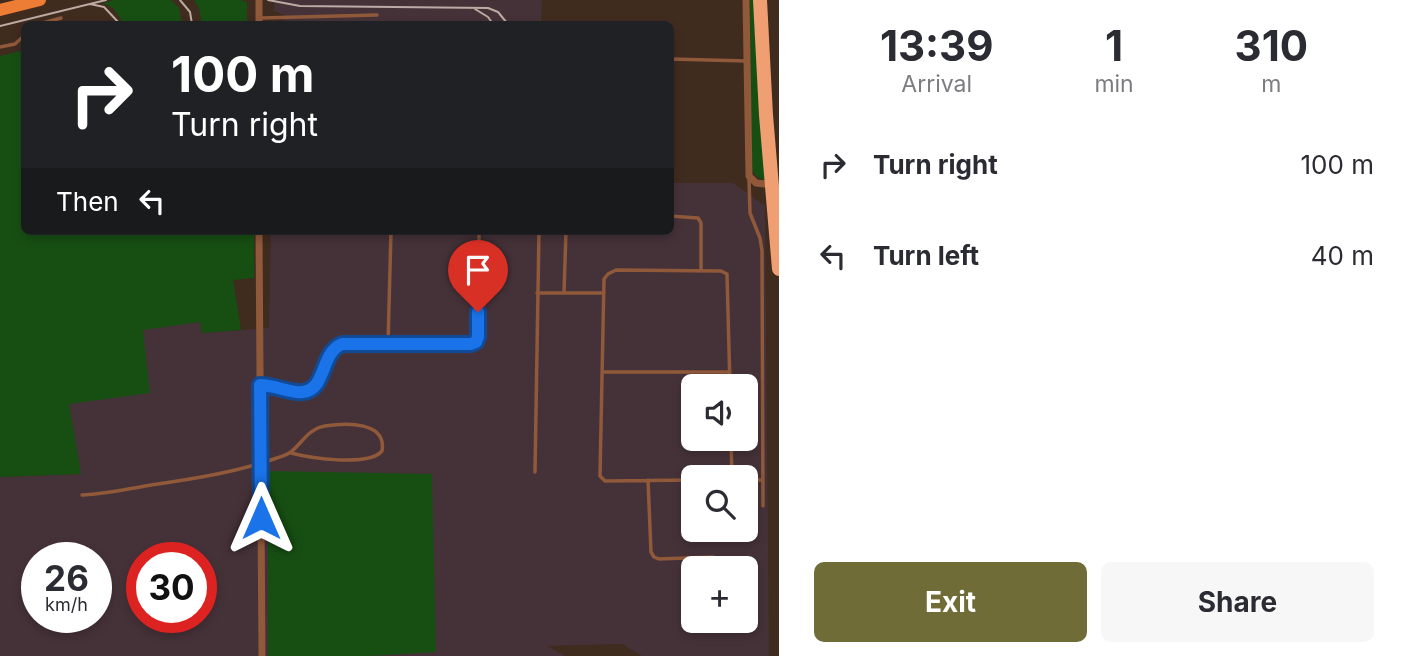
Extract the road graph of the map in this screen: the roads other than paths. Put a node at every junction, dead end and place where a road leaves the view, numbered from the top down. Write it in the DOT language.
graph roads {
  1 [pos="40,0"];
  2 [pos="259,0"];
  3 [pos="746,0"];
  4 [pos="760,0"];
  5 [pos="0,10"];
  6 [pos="377,15"];
  7 [pos="61,18"];
  8 [pos="54,21"];
  9 [pos="259,21"];
  10 [pos="21,39"];
  11 [pos="0,47"];
  12 [pos="674,59"];
  13 [pos="747,61"];
  14 [pos="749,176"];
  15 [pos="765,184"];
  16 [pos="674,216"];
  17 [pos="259,235"];
  18 [pos="391,235"];
  19 [pos="539,235"];
  20 [pos="566,235"];
  21 [pos="480,236"];
  22 [pos="779,269"];
  23 [pos="701,271"];
  24 [pos="537,293"];
  25 [pos="564,293"];
  26 [pos="604,293"];
  27 [pos="388,344"];
  28 [pos="602,372"];
  29 [pos="730,372"];
  30 [pos="260,385"];
  31 [pos="291,453"];
  32 [pos="260,463"];
  33 [pos="535,472"];
  34 [pos="648,480"];
  35 [pos="681,480"];
  36 [pos="758,480"];
  37 [pos="763,480"];
  38 [pos="82,495"];
  39 [pos="763,506"];
  40 [pos="681,559"];
  41 [pos="262,656"];
  1 -- 5 [label="main road"];
  2 -- 9 [label="street"];
  3 -- 13 [label="street"];
  4 -- 22 [label="highway"];
  6 -- 9 [label="lane"];
  7 -- 8 [label="lane"];
  10 -- 11 [label="lane"];
  12 -- 13 [label="lane"];
  13 -- 14 [label="street"];
  14 -- 15 [label="street"];
  14 -- 37 [label="lane"];
  16 -- 23 [label="lane"];
  17 -- 30 [label="street"];
  18 -- 27 [label="lane"];
  19 -- 24 [label="lane"];
  20 -- 25 [label="lane"];
  21 -- 27 [label="lane"];
  23 -- 26 [label="lane"];
  23 -- 29 [label="lane"];
  24 -- 25 [label="lane"];
  24 -- 33 [label="lane"];
  25 -- 26 [label="lane"];
  26 -- 28 [label="lane"];
  27 -- 30 [label="lane"];
  28 -- 29 [label="lane"];
  28 -- 34 [label="lane"];
  30 -- 32 [label="street"];
  31 -- 31 [label="lane"];
  31 -- 32 [label="lane"];
  32 -- 38 [label="lane"];
  32 -- 41 [label="street"];
  34 -- 35 [label="lane"];
  34 -- 40 [label="lane"];
  36 -- 37 [label="lane"];
  37 -- 39 [label="lane"];
}
